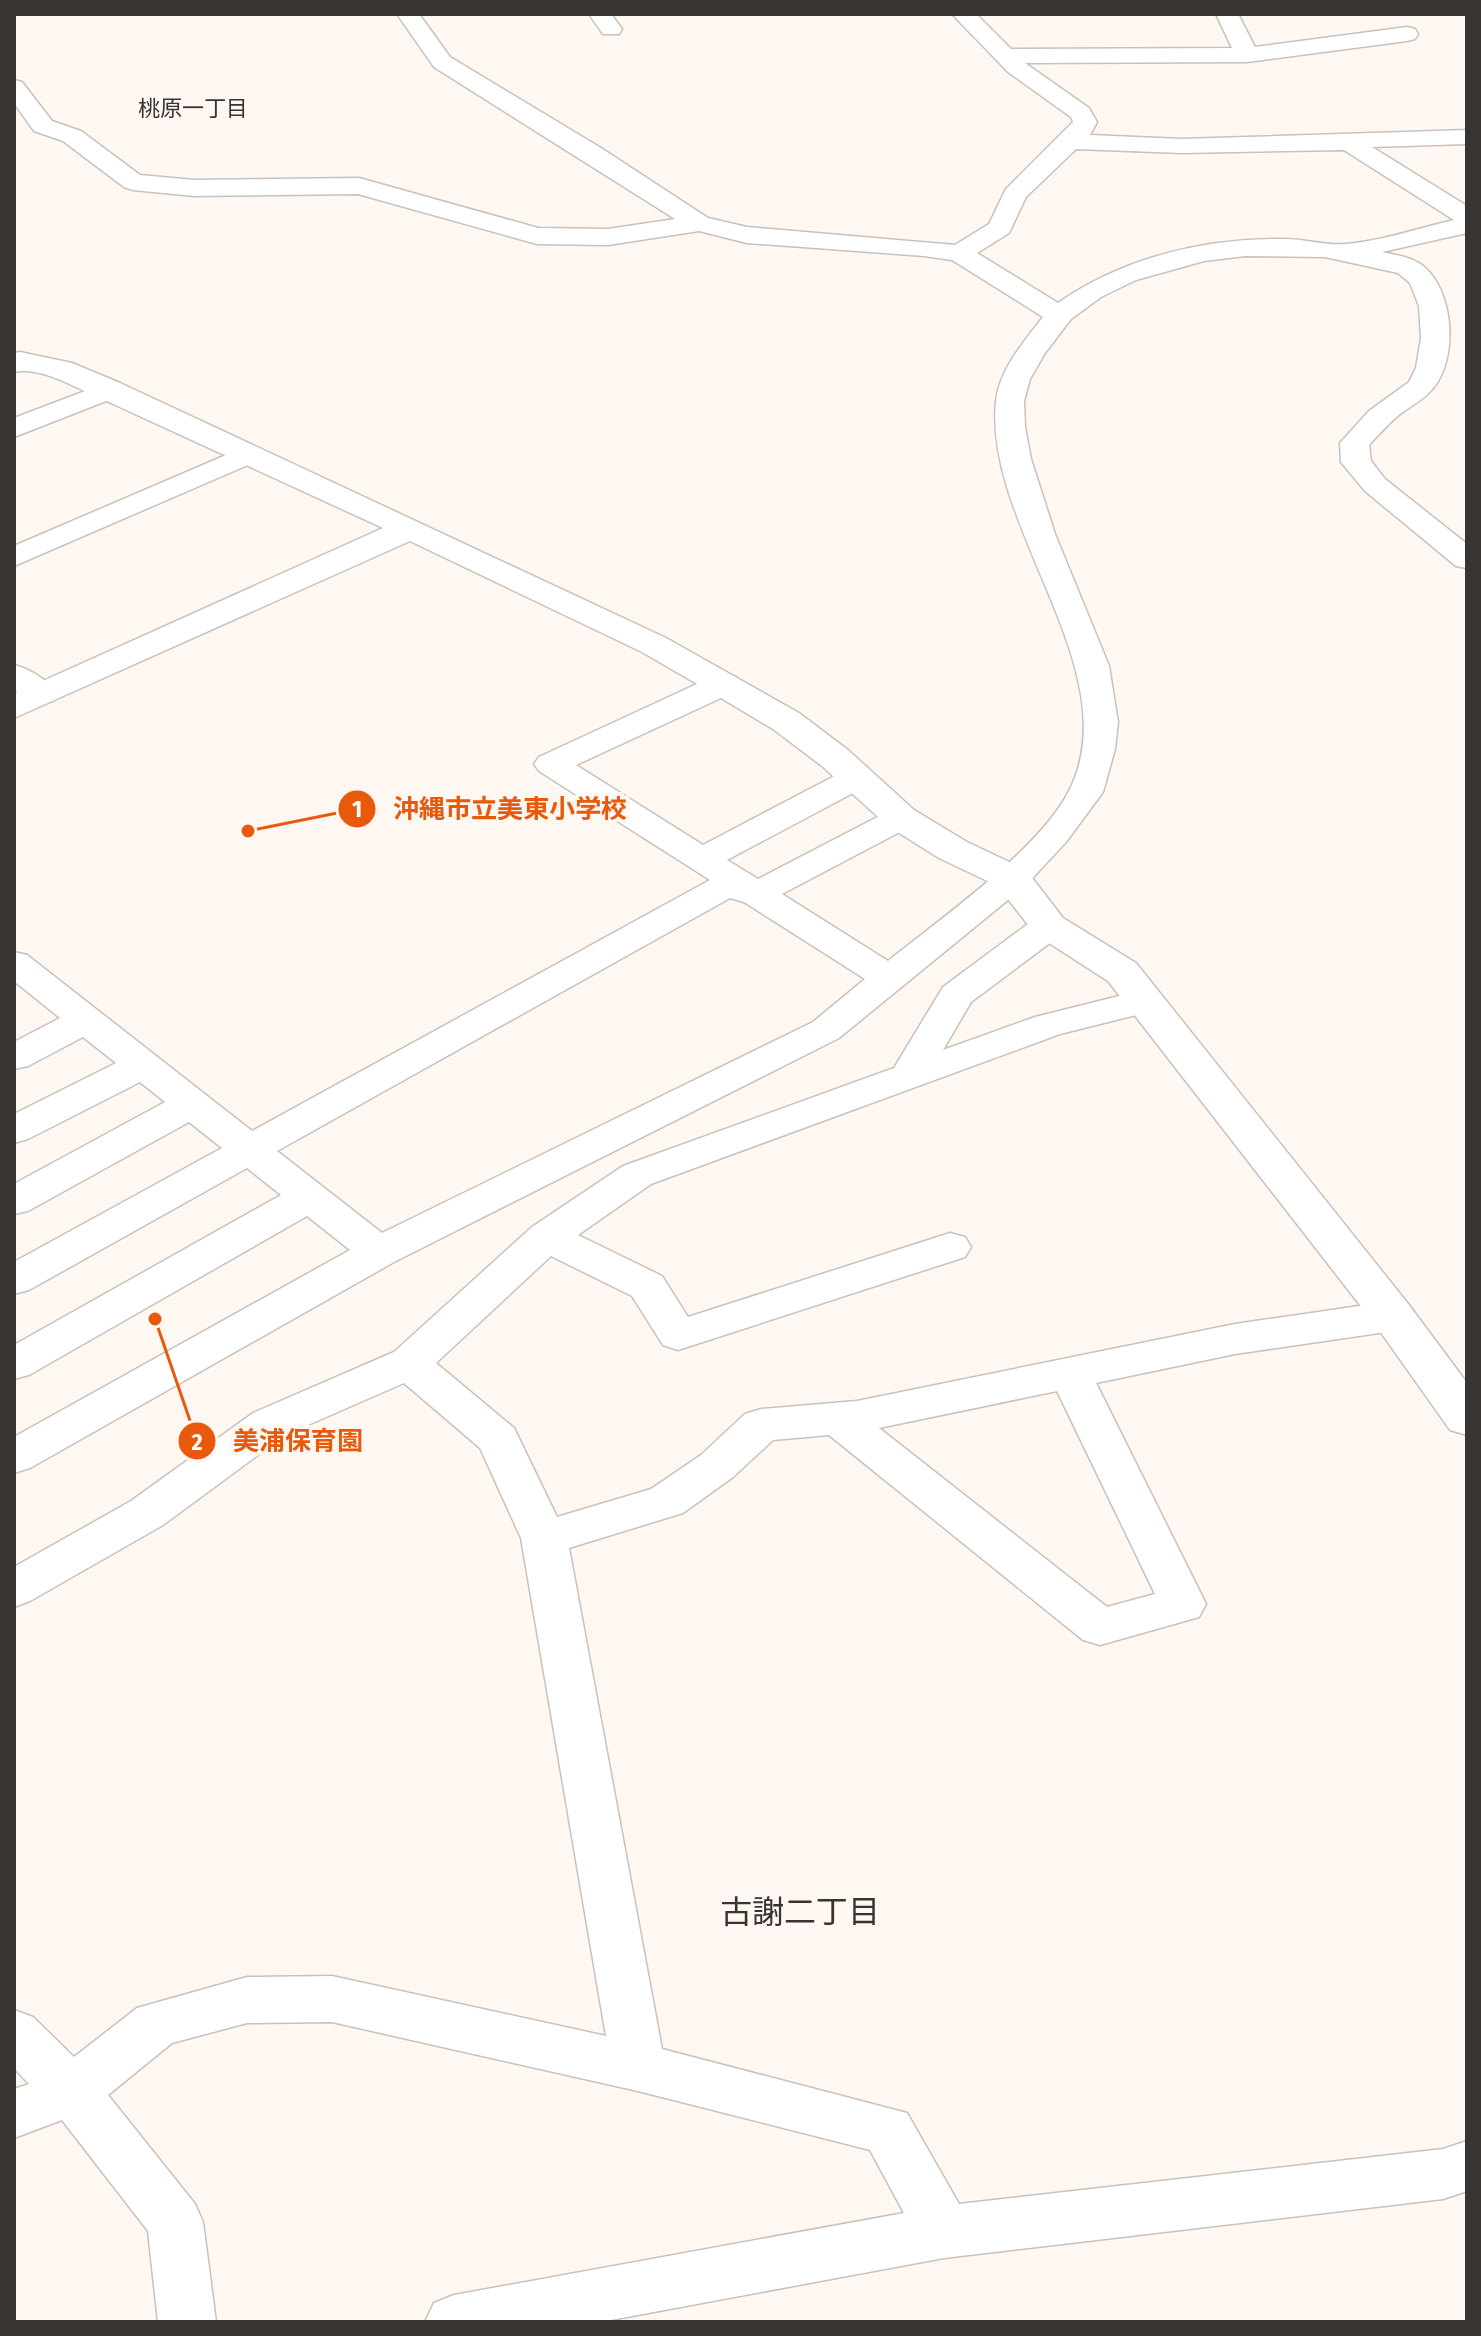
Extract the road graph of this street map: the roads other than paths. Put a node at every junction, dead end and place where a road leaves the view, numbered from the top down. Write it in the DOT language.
graph roads {
  1 [pos="408,14"];
  2 [pos="964,14"];
  3 [pos="979,14"];
  4 [pos="1227,14"];
  5 [pos="1407,34"];
  6 [pos="1247,55"];
  7 [pos="1005,56"];
  8 [pos="14,87"];
  9 [pos="43,126"];
  10 [pos="14,136"];
  11 [pos="1467,137"];
  12 [pos="1071,141"];
  13 [pos="1349,143"];
  14 [pos="1467,217"];
  15 [pos="699,223"];
  16 [pos="1467,225"];
  17 [pos="1346,252"];
  18 [pos="959,253"];
  19 [pos="1059,315"];
  20 [pos="16,360"];
  21 [pos="109,390"];
  22 [pos="14,428"];
  23 [pos="247,455"];
  24 [pos="409,529"];
  25 [pos="14,557"];
  26 [pos="1467,559"];
  27 [pos="724,684"];
  28 [pos="23,692"];
  29 [pos="856,778"];
  30 [pos="901,818"];
  31 [pos="702,859"];
  32 [pos="1012,878"];
  33 [pos="756,894"];
  34 [pos="1049,926"];
  35 [pos="17,971"];
  36 [pos="891,979"];
  37 [pos="1143,1002"];
  38 [pos="86,1020"];
  39 [pos="14,1057"];
  40 [pos="143,1065"];
  41 [pos="910,1073"];
  42 [pos="192,1104"];
  43 [pos="14,1130"];
  44 [pos="248,1148"];
  45 [pos="310,1197"];
  46 [pos="14,1201"];
  47 [pos="547,1237"];
  48 [pos="950,1247"];
  49 [pos="379,1252"];
  50 [pos="14,1280"];
  51 [pos="1393,1316"];
  52 [pos="409,1363"];
  53 [pos="14,1364"];
  54 [pos="1069,1372"];
  55 [pos="837,1418"];
  56 [pos="1467,1418"];
  57 [pos="19,1448"];
  58 [pos="544,1538"];
  59 [pos="14,1589"];
  60 [pos="14,2033"];
  61 [pos="638,2067"];
  62 [pos="72,2091"];
  63 [pos="14,2114"];
  64 [pos="1467,2166"];
  65 [pos="944,2232"];
  66 [pos="187,2322"];
  67 [pos="454,2322"];
  1 -- 15 [label="street"];
  2 -- 3 [label="street"];
  2 -- 7 [label="street"];
  4 -- 6 [label="street"];
  5 -- 6 [label="street"];
  6 -- 7 [label="street"];
  7 -- 12 [label="street"];
  8 -- 9 [label="street"];
  9 -- 10 [label="street"];
  9 -- 15 [label="street"];
  11 -- 13 [label="street"];
  12 -- 13 [label="street"];
  12 -- 18 [label="street"];
  13 -- 14 [label="street"];
  15 -- 18 [label="street"];
  16 -- 17 [label="street"];
  17 -- 19 [label="street"];
  17 -- 26 [label="street"];
  18 -- 19 [label="street"];
  19 -- 32 [label="street"];
  20 -- 21 [label="street"];
  21 -- 22 [label="street"];
  21 -- 23 [label="street"];
  23 -- 24 [label="street"];
  23 -- 25 [label="street"];
  24 -- 27 [label="street"];
  24 -- 28 [label="street"];
  27 -- 29 [label="street"];
  27 -- 31 [label="street"];
  29 -- 30 [label="street"];
  29 -- 31 [label="street"];
  30 -- 32 [label="street"];
  30 -- 33 [label="street"];
  31 -- 33 [label="street"];
  32 -- 34 [label="street"];
  32 -- 36 [label="street"];
  33 -- 36 [label="street"];
  33 -- 44 [label="street"];
  34 -- 37 [label="street"];
  34 -- 41 [label="street"];
  35 -- 38 [label="street"];
  36 -- 49 [label="street"];
  37 -- 41 [label="street"];
  37 -- 51 [label="street"];
  38 -- 39 [label="street"];
  38 -- 40 [label="street"];
  40 -- 42 [label="street"];
  40 -- 43 [label="street"];
  41 -- 47 [label="street"];
  42 -- 44 [label="street"];
  42 -- 46 [label="street"];
  44 -- 45 [label="street"];
  44 -- 50 [label="street"];
  45 -- 49 [label="street"];
  45 -- 53 [label="street"];
  47 -- 48 [label="street"];
  47 -- 52 [label="street"];
  49 -- 57 [label="street"];
  51 -- 54 [label="street"];
  51 -- 56 [label="street"];
  52 -- 58 [label="street"];
  52 -- 59 [label="street"];
  54 -- 55 [label="street"];
  54 -- 55 [label="street"];
  55 -- 58 [label="street"];
  58 -- 61 [label="street"];
  60 -- 62 [label="street"];
  61 -- 62 [label="street"];
  61 -- 65 [label="street"];
  62 -- 63 [label="street"];
  62 -- 66 [label="street"];
  64 -- 65 [label="street"];
  65 -- 67 [label="street"];
}
